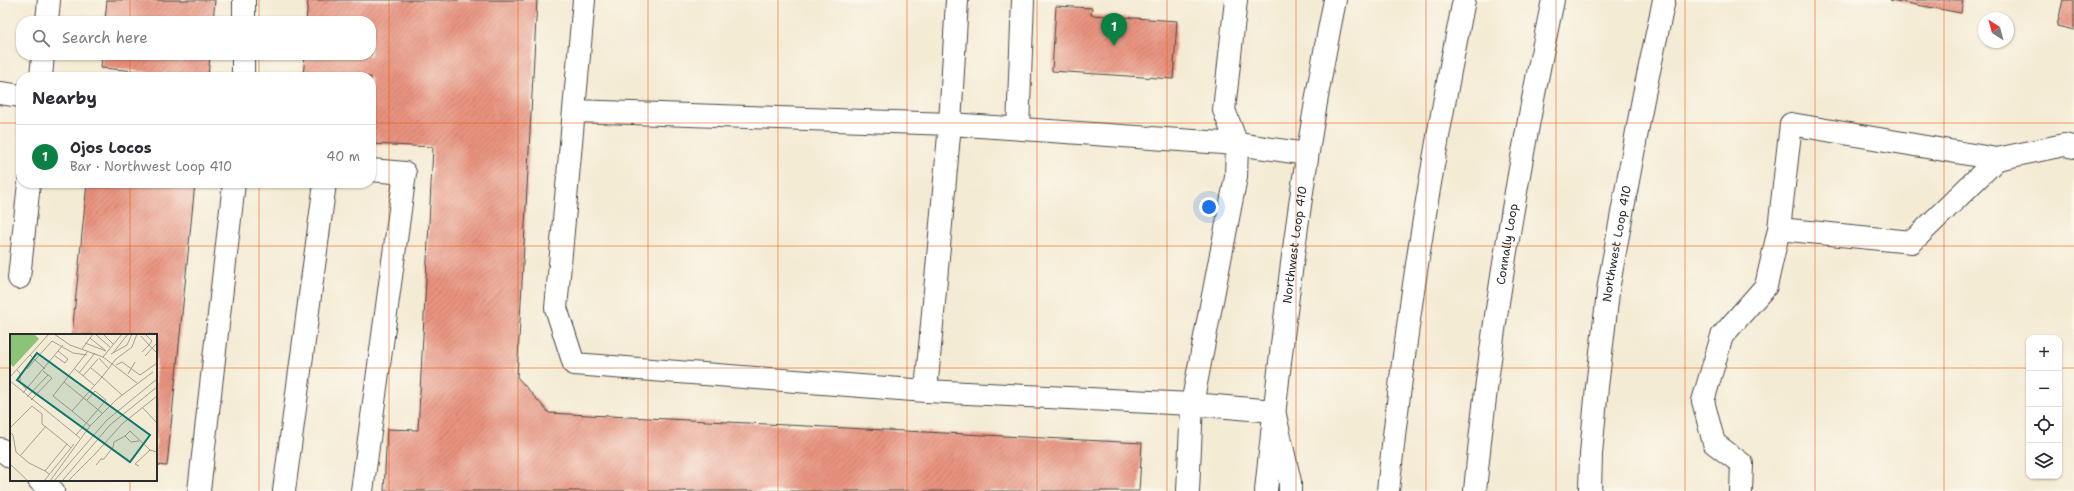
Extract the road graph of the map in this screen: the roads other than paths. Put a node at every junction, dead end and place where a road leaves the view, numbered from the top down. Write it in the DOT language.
graph roads {
  1 [pos="49,0"];
  2 [pos="244,0"];
  3 [pos="584,0"];
  4 [pos="957,0"];
  5 [pos="1023,0"];
  6 [pos="1236,0"];
  7 [pos="1335,0"];
  8 [pos="1464,0"];
  9 [pos="1553,0"];
  10 [pos="1664,0"];
  11 [pos="47,16"];
  12 [pos="244,16"];
  13 [pos="43,60"];
  14 [pos="243,60"];
  15 [pos="41,72"];
  16 [pos="243,72"];
  17 [pos="0,93"];
  18 [pos="16,95"];
  19 [pos="574,111"];
  20 [pos="950,124"];
  21 [pos="1018,128"];
  22 [pos="1237,144"];
  23 [pos="2074,147"];
  24 [pos="1307,154"];
  25 [pos="1997,159"];
  26 [pos="376,170"];
  27 [pos="28,188"];
  28 [pos="233,188"];
  29 [pos="324,188"];
  30 [pos="1780,229"];
  31 [pos="19,278"];
  32 [pos="926,391"];
  33 [pos="1192,404"];
  34 [pos="1274,411"];
  35 [pos="0,449"];
  36 [pos="10,456"];
  37 [pos="40,481"];
  38 [pos="53,491"];
  39 [pos="199,491"];
  40 [pos="284,491"];
  41 [pos="362,491"];
  42 [pos="1188,491"];
  43 [pos="1266,491"];
  44 [pos="1290,491"];
  45 [pos="1388,491"];
  46 [pos="1475,491"];
  47 [pos="1590,491"];
  48 [pos="1741,491"];
  1 -- 11 [label="main road"];
  2 -- 12 [label="main road"];
  3 -- 19 [label="main road"];
  4 -- 20 [label="main road"];
  5 -- 21 [label="main road"];
  6 -- 22 [label="main road"];
  7 -- 24 [label="main road, Northwest Loop 410"];
  8 -- 45 [label="main road"];
  9 -- 46 [label="main road, Connally Loop"];
  10 -- 47 [label="main road, Northwest Loop 410"];
  13 -- 15 [label="main road"];
  14 -- 16 [label="main road"];
  17 -- 18 [label="main road"];
  19 -- 20 [label="main road"];
  19 -- 32 [label="main road"];
  20 -- 21 [label="main road"];
  20 -- 32 [label="main road"];
  21 -- 22 [label="main road"];
  22 -- 24 [label="main road"];
  22 -- 33 [label="main road"];
  23 -- 25 [label="main road"];
  24 -- 34 [label="main road, Northwest Loop 410"];
  25 -- 30 [label="main road"];
  25 -- 30 [label="main road"];
  26 -- 41 [label="main road"];
  27 -- 31 [label="main road"];
  28 -- 39 [label="main road"];
  29 -- 40 [label="main road"];
  30 -- 48 [label="main road"];
  32 -- 33 [label="main road"];
  33 -- 34 [label="main road"];
  33 -- 42 [label="main road"];
  34 -- 43 [label="main road, Northwest Loop 410"];
  34 -- 44 [label="main road"];
  35 -- 36 [label="main road"];
  37 -- 38 [label="main road"];
}
